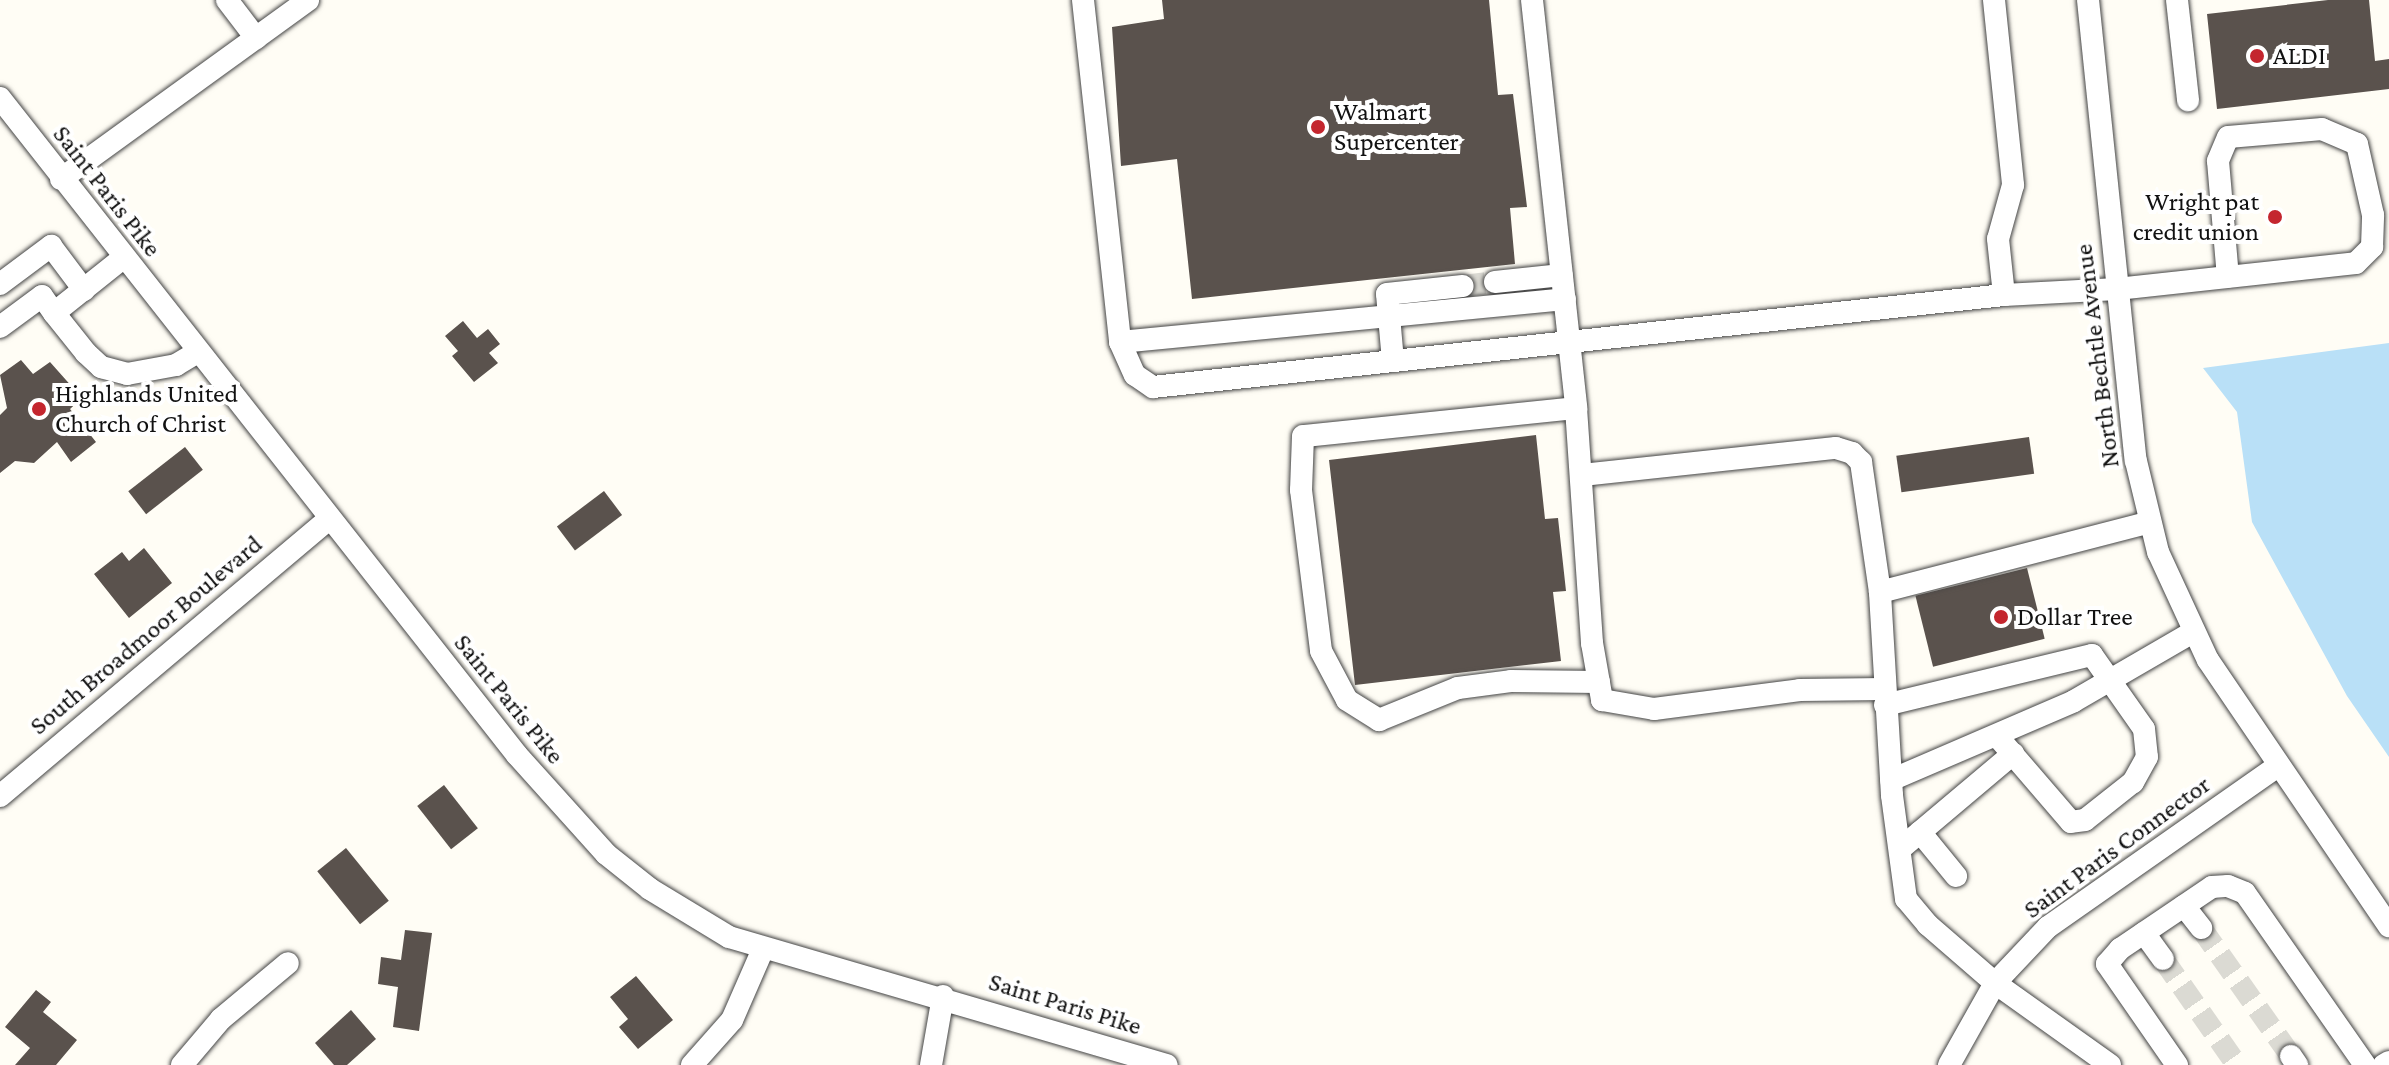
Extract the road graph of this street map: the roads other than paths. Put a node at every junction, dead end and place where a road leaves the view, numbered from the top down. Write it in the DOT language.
graph roads {
  1 [pos="227,0"];
  2 [pos="308,0"];
  3 [pos="1083,0"];
  4 [pos="1532,0"];
  5 [pos="1994,0"];
  6 [pos="2088,0"];
  7 [pos="2177,0"];
  8 [pos="256,38"];
  9 [pos="0,98"];
  10 [pos="2188,100"];
  11 [pos="61,179"];
  12 [pos="123,258"];
  13 [pos="1562,275"];
  14 [pos="2228,277"];
  15 [pos="1495,282"];
  16 [pos="0,284"];
  17 [pos="1463,286"];
  18 [pos="2117,289"];
  19 [pos="84,290"];
  20 [pos="2004,295"];
  21 [pos="1565,299"];
  22 [pos="54,313"];
  23 [pos="1389,316"];
  24 [pos="0,327"];
  25 [pos="1120,342"];
  26 [pos="1570,343"];
  27 [pos="198,352"];
  28 [pos="1393,361"];
  29 [pos="1576,408"];
  30 [pos="1582,475"];
  31 [pos="330,518"];
  32 [pos="2150,522"];
  33 [pos="1880,592"];
  34 [pos="2193,632"];
  35 [pos="2110,681"];
  36 [pos="1599,682"];
  37 [pos="1885,697"];
  38 [pos="2006,746"];
  39 [pos="2278,766"];
  40 [pos="1891,780"];
  41 [pos="0,796"];
  42 [pos="1920,832"];
  43 [pos="1900,849"];
  44 [pos="1956,876"];
  45 [pos="2184,906"];
  46 [pos="2389,926"];
  47 [pos="2201,928"];
  48 [pos="2144,933"];
  49 [pos="763,949"];
  50 [pos="2163,959"];
  51 [pos="288,963"];
  52 [pos="1995,983"];
  53 [pos="943,996"];
  54 [pos="2389,1062"];
  55 [pos="182,1065"];
  56 [pos="692,1065"];
  57 [pos="931,1065"];
  58 [pos="1167,1065"];
  59 [pos="1949,1065"];
  60 [pos="2110,1065"];
  61 [pos="2177,1065"];
  62 [pos="2365,1065"];
  63 [pos="2384,1065"];
  1 -- 8 [label="street"];
  2 -- 8 [label="street"];
  3 -- 25 [label="street"];
  4 -- 13 [label="street"];
  5 -- 20 [label="street"];
  6 -- 18 [label="street, North Bechtle Avenue"];
  7 -- 10 [label="street"];
  8 -- 11 [label="street"];
  9 -- 11 [label="street, Saint Paris Pike"];
  11 -- 12 [label="street, Saint Paris Pike"];
  12 -- 19 [label="street"];
  12 -- 27 [label="street, Saint Paris Pike"];
  13 -- 15 [label="street"];
  13 -- 21 [label="street"];
  14 -- 14 [label="street"];
  14 -- 18 [label="street"];
  16 -- 19 [label="street"];
  17 -- 23 [label="street"];
  18 -- 20 [label="street"];
  18 -- 32 [label="street, North Bechtle Avenue"];
  19 -- 22 [label="street"];
  20 -- 26 [label="street"];
  21 -- 23 [label="street"];
  21 -- 26 [label="street"];
  22 -- 24 [label="street"];
  22 -- 27 [label="street"];
  23 -- 25 [label="street"];
  23 -- 28 [label="street"];
  25 -- 28 [label="street"];
  26 -- 28 [label="street"];
  26 -- 29 [label="street"];
  27 -- 31 [label="street, Saint Paris Pike"];
  29 -- 30 [label="street"];
  29 -- 36 [label="street"];
  30 -- 33 [label="street"];
  30 -- 36 [label="street"];
  31 -- 41 [label="street, South Broadmoor Boulevard"];
  31 -- 49 [label="street, Saint Paris Pike"];
  32 -- 33 [label="street"];
  32 -- 34 [label="street, North Bechtle Avenue"];
  33 -- 37 [label="street"];
  34 -- 35 [label="street"];
  34 -- 39 [label="street, North Bechtle Avenue"];
  35 -- 37 [label="street"];
  35 -- 38 [label="street"];
  35 -- 38 [label="street"];
  36 -- 37 [label="street"];
  37 -- 40 [label="street"];
  38 -- 40 [label="street"];
  38 -- 42 [label="street"];
  39 -- 46 [label="street, North Bechtle Avenue"];
  39 -- 52 [label="street, Saint Paris Connector"];
  40 -- 43 [label="street"];
  42 -- 43 [label="street"];
  42 -- 44 [label="street"];
  43 -- 52 [label="street"];
  45 -- 47 [label="street"];
  45 -- 48 [label="street"];
  45 -- 62 [label="street"];
  48 -- 50 [label="street"];
  48 -- 61 [label="street"];
  49 -- 53 [label="street, Saint Paris Pike"];
  49 -- 56 [label="street"];
  51 -- 55 [label="street"];
  52 -- 59 [label="street, Saint Paris Connector"];
  52 -- 60 [label="street"];
  53 -- 57 [label="street"];
  53 -- 58 [label="street, Saint Paris Pike"];
  54 -- 63 [label="street"];
}
